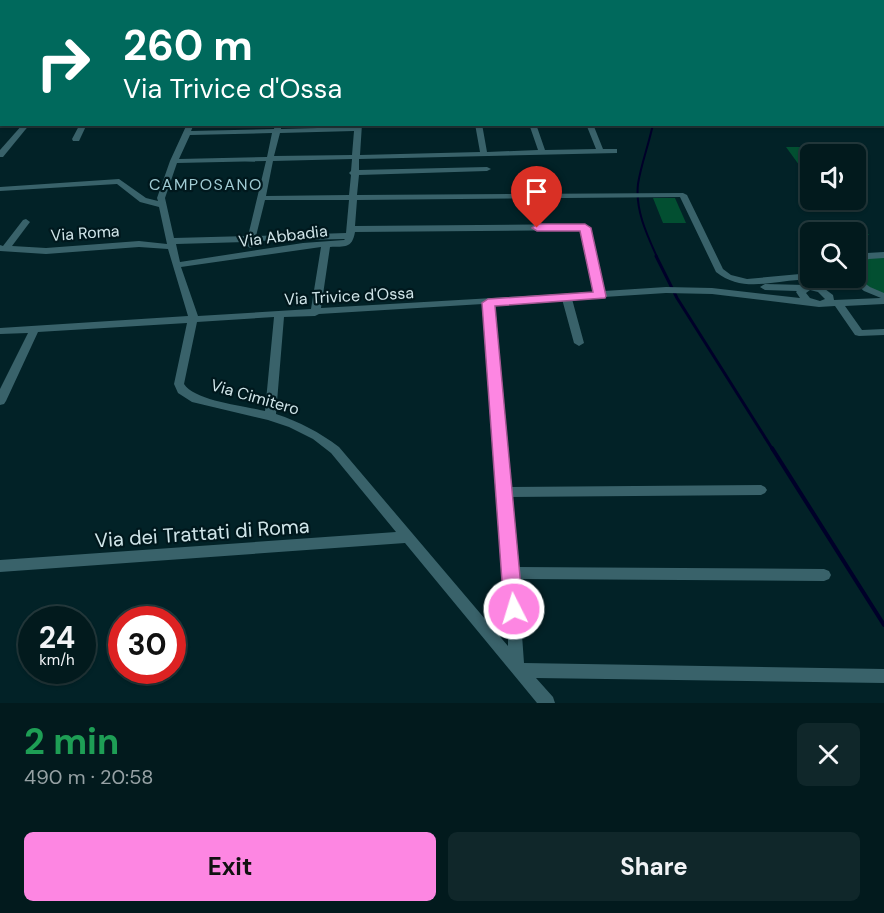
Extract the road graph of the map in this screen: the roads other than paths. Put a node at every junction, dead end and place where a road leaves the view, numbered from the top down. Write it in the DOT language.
graph roads {
  1 [pos="25,126"];
  2 [pos="83,126"];
  3 [pos="478,126"];
  4 [pos="533,126"];
  5 [pos="590,126"];
  6 [pos="358,127"];
  7 [pos="277,128"];
  8 [pos="189,129"];
  9 [pos="76,139"];
  10 [pos="600,151"];
  11 [pos="614,151"];
  12 [pos="542,152"];
  13 [pos="484,154"];
  14 [pos="0,155"];
  15 [pos="355,157"];
  16 [pos="270,158"];
  17 [pos="174,161"];
  18 [pos="488,169"];
  19 [pos="353,172"];
  20 [pos="0,189"];
  21 [pos="352,196"];
  22 [pos="262,198"];
  23 [pos="162,205"];
  24 [pos="26,222"];
  25 [pos="350,235"];
  26 [pos="252,239"];
  27 [pos="171,244"];
  28 [pos="326,245"];
  29 [pos="3,248"];
  30 [pos="248,254"];
  31 [pos="884,255"];
  32 [pos="866,256"];
  33 [pos="176,265"];
  34 [pos="800,278"];
  35 [pos="687,288"];
  36 [pos="800,288"];
  37 [pos="812,288"];
  38 [pos="866,288"];
  39 [pos="600,296"];
  40 [pos="884,296"];
  41 [pos="567,298"];
  42 [pos="884,301"];
  43 [pos="488,303"];
  44 [pos="838,303"];
  45 [pos="819,304"];
  46 [pos="315,313"];
  47 [pos="279,315"];
  48 [pos="191,321"];
  49 [pos="34,330"];
  50 [pos="0,331"];
  51 [pos="884,332"];
  52 [pos="579,343"];
  53 [pos="0,401"];
  54 [pos="270,416"];
  55 [pos="762,490"];
  56 [pos="504,492"];
  57 [pos="408,537"];
  58 [pos="0,566"];
  59 [pos="510,573"];
  60 [pos="824,575"];
  61 [pos="518,668"];
  62 [pos="884,676"];
  63 [pos="547,703"];
  1 -- 14 [label="street"];
  2 -- 9 [label="street"];
  3 -- 13 [label="street"];
  4 -- 12 [label="street"];
  5 -- 10 [label="street"];
  6 -- 7 [label="street"];
  6 -- 15 [label="street, Via Abbadia"];
  7 -- 8 [label="street"];
  7 -- 16 [label="street"];
  8 -- 17 [label="street, Via Cimitero"];
  10 -- 11 [label="street"];
  10 -- 12 [label="street"];
  12 -- 13 [label="street"];
  13 -- 15 [label="street"];
  15 -- 16 [label="street"];
  15 -- 19 [label="street, Via Abbadia"];
  16 -- 17 [label="street"];
  16 -- 22 [label="street"];
  17 -- 23 [label="street, Via Cimitero"];
  18 -- 19 [label="street"];
  19 -- 21 [label="street, Via Abbadia"];
  20 -- 23 [label="street"];
  21 -- 22 [label="street"];
  21 -- 25 [label="street, Via Abbadia"];
  21 -- 34 [label="street"];
  22 -- 26 [label="street"];
  23 -- 27 [label="street, Via Cimitero"];
  24 -- 29 [label="street"];
  25 -- 26 [label="street, Via Roma"];
  25 -- 28 [label="street, Via Abbadia"];
  25 -- 39 [label="street"];
  26 -- 27 [label="street, Via Roma"];
  26 -- 30 [label="street"];
  27 -- 29 [label="street, Via Roma"];
  27 -- 33 [label="street, Via Cimitero"];
  28 -- 30 [label="street, Via Abbadia"];
  28 -- 46 [label="street"];
  30 -- 33 [label="street, Via Abbadia"];
  31 -- 32 [label="street"];
  33 -- 48 [label="street, Via Cimitero"];
  35 -- 36 [label="street"];
  35 -- 39 [label="street, Via Trivice d'Ossa"];
  35 -- 45 [label="street"];
  37 -- 45 [label="street"];
  37 -- 45 [label="street"];
  38 -- 40 [label="street"];
  39 -- 41 [label="street, Via Trivice d'Ossa"];
  41 -- 43 [label="street, Via Trivice d'Ossa"];
  41 -- 52 [label="street"];
  42 -- 44 [label="street"];
  43 -- 46 [label="street, Via Trivice d'Ossa"];
  43 -- 56 [label="street"];
  44 -- 45 [label="street"];
  44 -- 51 [label="street"];
  46 -- 47 [label="street, Via Trivice d'Ossa"];
  47 -- 48 [label="street, Via Trivice d'Ossa"];
  47 -- 54 [label="street"];
  48 -- 49 [label="street, Via Trivice d'Ossa"];
  48 -- 54 [label="street, Via Cimitero"];
  49 -- 50 [label="street, Via Trivice d'Ossa"];
  49 -- 53 [label="street"];
  54 -- 57 [label="street, Via Cimitero"];
  55 -- 56 [label="street"];
  56 -- 59 [label="street"];
  57 -- 58 [label="street, Via dei Trattati di Roma"];
  57 -- 61 [label="street, Via Cimitero"];
  59 -- 60 [label="street"];
  59 -- 61 [label="street"];
  61 -- 62 [label="street"];
  61 -- 63 [label="street, Via Cimitero"];
}
